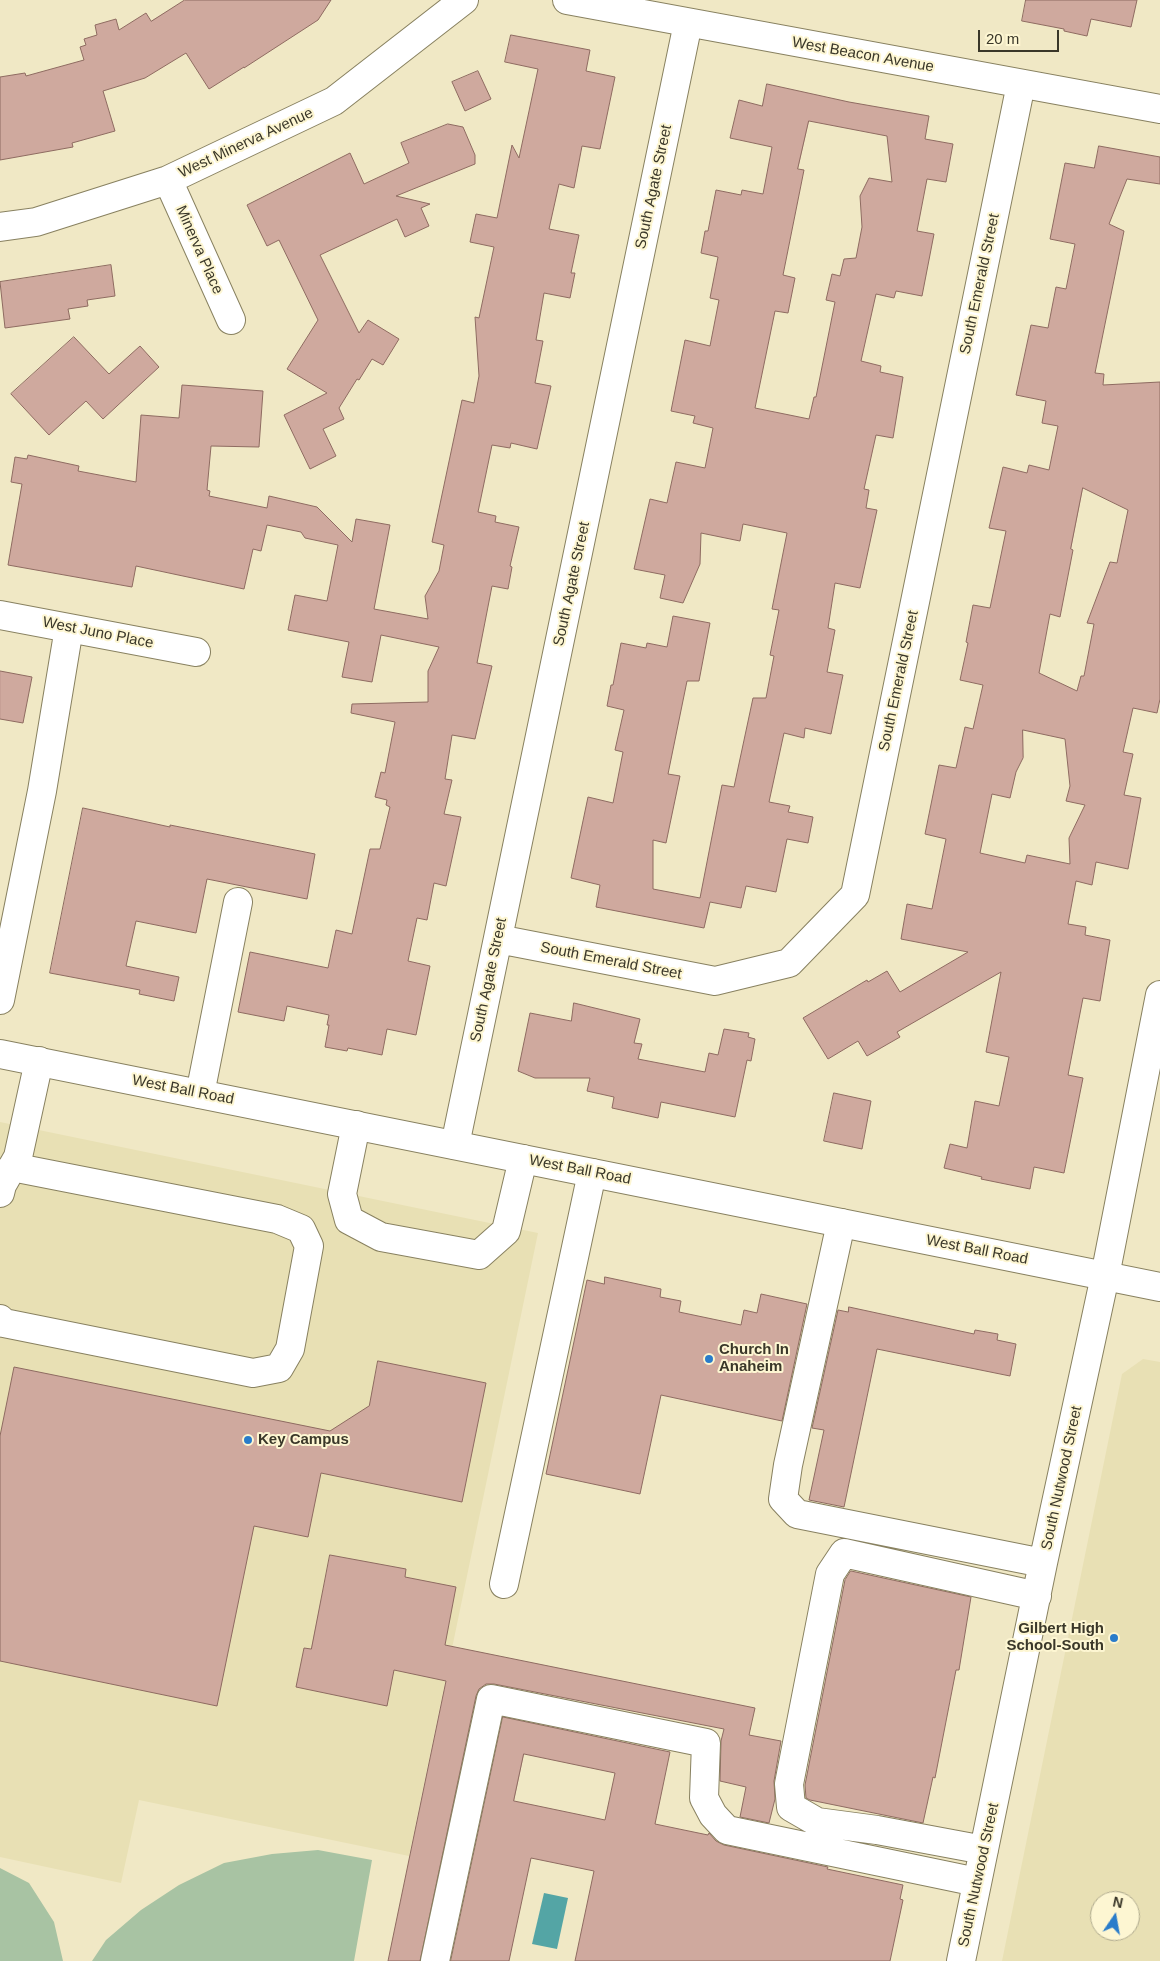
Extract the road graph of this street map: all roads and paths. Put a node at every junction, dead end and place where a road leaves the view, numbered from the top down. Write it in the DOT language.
graph roads {
  1 [pos="464,0"];
  2 [pos="567,0"];
  3 [pos="688,22"];
  4 [pos="1021,84"];
  5 [pos="1160,109"];
  6 [pos="168,180"];
  7 [pos="0,227"];
  8 [pos="231,320"];
  9 [pos="0,615"];
  10 [pos="69,628"];
  11 [pos="196,652"];
  12 [pos="238,902"];
  13 [pos="498,939"];
  14 [pos="1160,995"];
  15 [pos="0,1000"];
  16 [pos="0,1054"];
  17 [pos="39,1062"];
  18 [pos="200,1094"];
  19 [pos="356,1125"];
  20 [pos="454,1145"];
  21 [pos="523,1159"];
  22 [pos="12,1167"];
  23 [pos="592,1172"];
  24 [pos="0,1193"];
  25 [pos="841,1223"];
  26 [pos="1106,1276"];
  27 [pos="1160,1287"];
  28 [pos="2,1321"];
  29 [pos="1043,1563"];
  30 [pos="504,1584"];
  31 [pos="1037,1596"];
  32 [pos="984,1850"];
  33 [pos="978,1882"];
  34 [pos="435,1961"];
  35 [pos="961,1961"];
  1 -- 6 [label="street, West Minerva Avenue"];
  2 -- 3 [label="street, West Beacon Avenue"];
  3 -- 4 [label="street, West Beacon Avenue"];
  3 -- 13 [label="street, South Agate Street"];
  4 -- 5 [label="street, West Beacon Avenue"];
  4 -- 13 [label="street, South Emerald Street"];
  6 -- 7 [label="street, West Minerva Avenue"];
  6 -- 8 [label="street, Minerva Place"];
  9 -- 10 [label="street, West Juno Place"];
  10 -- 11 [label="street, West Juno Place"];
  10 -- 15 [label="street"];
  12 -- 18 [label="street"];
  13 -- 20 [label="street, South Agate Street"];
  14 -- 26 [label="street, South Nutwood Street"];
  16 -- 17 [label="street, West Ball Road"];
  17 -- 18 [label="street, West Ball Road"];
  17 -- 22 [label="street"];
  18 -- 19 [label="street, West Ball Road"];
  19 -- 20 [label="street, West Ball Road"];
  19 -- 21 [label="street"];
  20 -- 21 [label="street, West Ball Road"];
  21 -- 23 [label="street, West Ball Road"];
  22 -- 24 [label="street"];
  22 -- 28 [label="street"];
  23 -- 25 [label="street, West Ball Road"];
  23 -- 30 [label="street"];
  25 -- 26 [label="street, West Ball Road"];
  25 -- 29 [label="street"];
  26 -- 27 [label="street, West Ball Road"];
  26 -- 29 [label="street, South Nutwood Street"];
  29 -- 31 [label="street, South Nutwood Street"];
  31 -- 32 [label="street, South Nutwood Street"];
  31 -- 32 [label="street"];
  32 -- 33 [label="street, South Nutwood Street"];
  33 -- 34 [label="street"];
  33 -- 35 [label="street, South Nutwood Street"];
}
